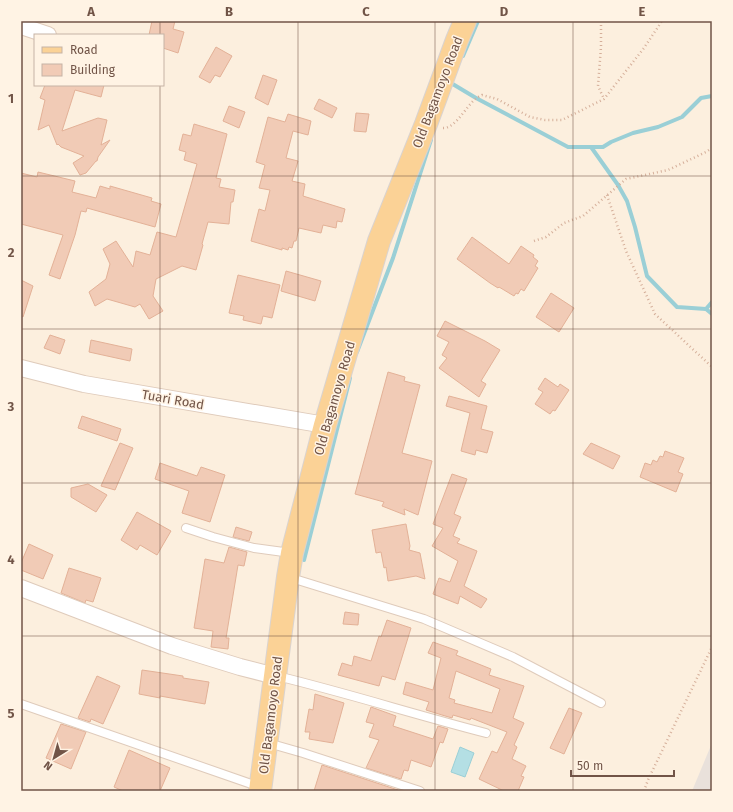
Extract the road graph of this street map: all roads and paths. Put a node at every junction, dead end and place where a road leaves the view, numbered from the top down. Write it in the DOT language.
graph roads {
  1 [pos="465,21"];
  2 [pos="601,21"];
  3 [pos="662,21"];
  4 [pos="21,26"];
  5 [pos="45,34"];
  6 [pos="604,99"];
  7 [pos="426,124"];
  8 [pos="712,148"];
  9 [pos="607,195"];
  10 [pos="534,241"];
  11 [pos="712,367"];
  12 [pos="21,368"];
  13 [pos="325,425"];
  14 [pos="186,528"];
  15 [pos="292,553"];
  16 [pos="288,577"];
  17 [pos="21,588"];
  18 [pos="712,646"];
  19 [pos="275,676"];
  20 [pos="601,703"];
  21 [pos="21,704"];
  22 [pos="486,733"];
  23 [pos="267,743"];
  24 [pos="261,789"];
  25 [pos="420,791"];
  26 [pos="644,791"];
  1 -- 7 [label="main road, Old Bagamoyo Road"];
  2 -- 6 [label="path"];
  3 -- 6 [label="path"];
  4 -- 5 [label="street"];
  6 -- 7 [label="path"];
  7 -- 13 [label="main road, Old Bagamoyo Road"];
  8 -- 9 [label="path"];
  9 -- 10 [label="path"];
  9 -- 11 [label="path"];
  12 -- 13 [label="street, Tuari Road"];
  13 -- 15 [label="main road, Old Bagamoyo Road"];
  14 -- 15 [label="lane"];
  15 -- 16 [label="main road, Old Bagamoyo Road"];
  16 -- 19 [label="main road, Old Bagamoyo Road"];
  16 -- 20 [label="lane"];
  17 -- 19 [label="street"];
  18 -- 26 [label="path"];
  19 -- 22 [label="lane"];
  19 -- 23 [label="main road, Old Bagamoyo Road"];
  21 -- 24 [label="lane"];
  23 -- 24 [label="main road, Old Bagamoyo Road"];
  23 -- 25 [label="lane"];
}
